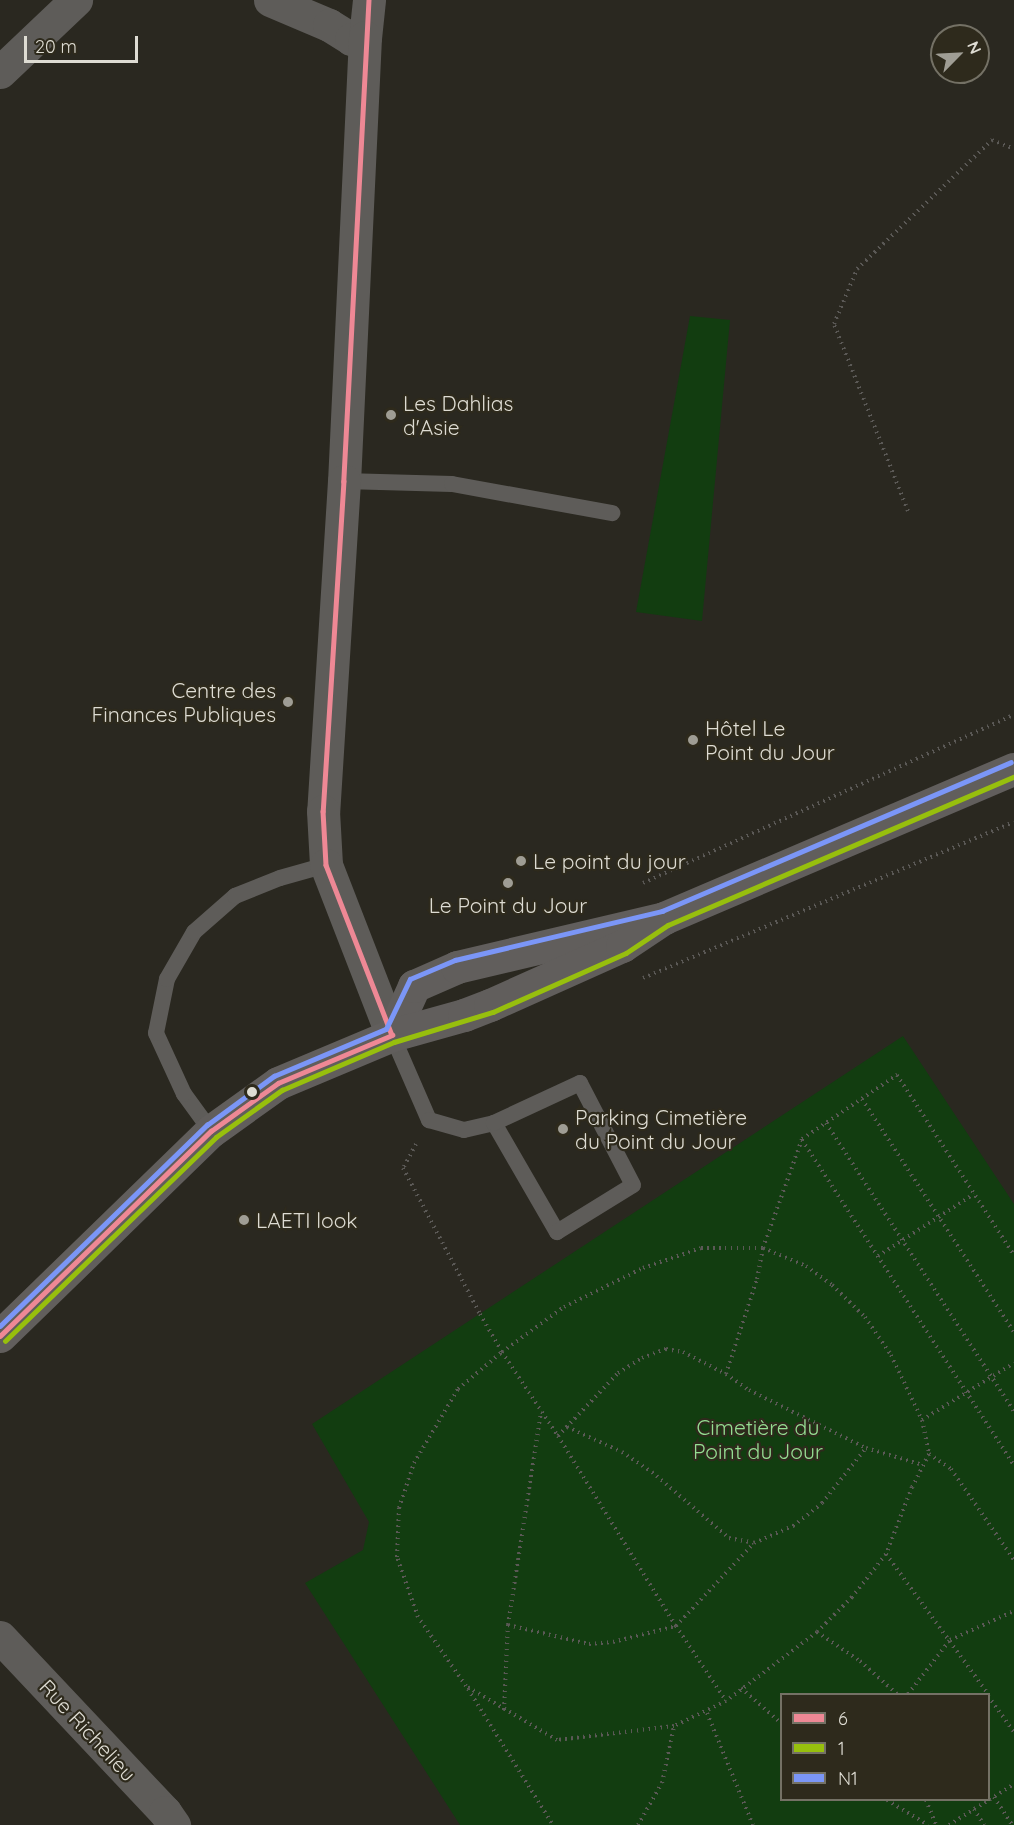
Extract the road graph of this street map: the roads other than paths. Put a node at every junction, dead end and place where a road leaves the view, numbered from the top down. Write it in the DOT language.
graph roads {
  1 [pos="76,0"];
  2 [pos="270,0"];
  3 [pos="369,0"];
  4 [pos="365,38"];
  5 [pos="0,72"];
  6 [pos="344,481"];
  7 [pos="612,513"];
  8 [pos="1014,769"];
  9 [pos="326,865"];
  10 [pos="664,918"];
  11 [pos="392,1035"];
  12 [pos="494,1123"];
  13 [pos="211,1131"];
  14 [pos="0,1336"];
  15 [pos="0,1637"];
  16 [pos="174,1825"];
  1 -- 5 [label="street"];
  2 -- 4 [label="street"];
  3 -- 4 [label="street"];
  4 -- 6 [label="street"];
  6 -- 7 [label="lane"];
  6 -- 9 [label="street"];
  8 -- 10 [label="main road"];
  9 -- 11 [label="street"];
  9 -- 13 [label="lane"];
  10 -- 11 [label="main road"];
  10 -- 11 [label="main road"];
  11 -- 12 [label="lane"];
  11 -- 13 [label="main road"];
  12 -- 12 [label="lane"];
  13 -- 14 [label="main road"];
  15 -- 16 [label="street, Rue Richelieu"];
}
